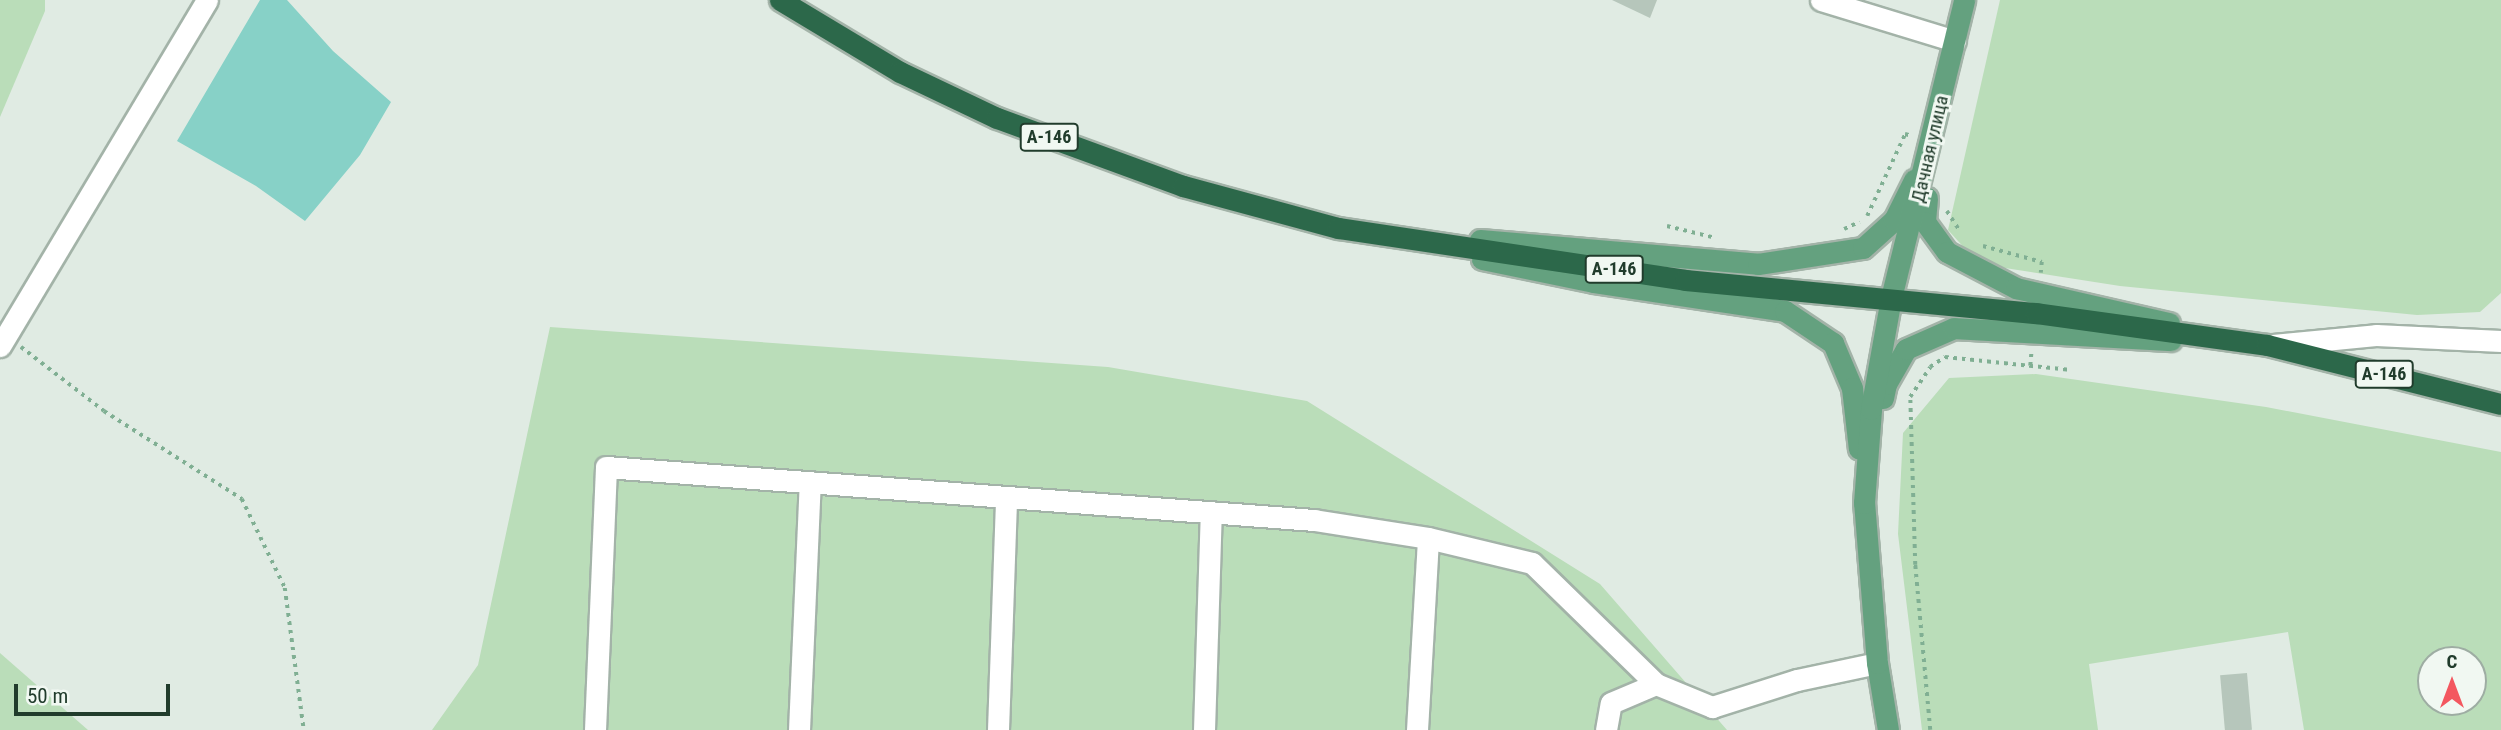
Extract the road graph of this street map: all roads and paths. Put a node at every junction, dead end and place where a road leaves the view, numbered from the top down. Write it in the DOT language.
graph roads {
  1 [pos="207,0"];
  2 [pos="780,0"];
  3 [pos="1821,0"];
  4 [pos="1964,0"];
  5 [pos="1955,41"];
  6 [pos="1932,144"];
  7 [pos="1338,228"];
  8 [pos="1891,298"];
  9 [pos="3,340"];
  10 [pos="2501,341"];
  11 [pos="2267,345"];
  12 [pos="2071,370"];
  13 [pos="2501,404"];
  14 [pos="810,482"];
  15 [pos="1006,497"];
  16 [pos="1864,503"];
  17 [pos="1212,512"];
  18 [pos="1428,538"];
  19 [pos="1877,663"];
  20 [pos="1656,684"];
  21 [pos="304,730"];
  22 [pos="595,730"];
  23 [pos="800,730"];
  24 [pos="998,730"];
  25 [pos="1204,730"];
  26 [pos="1417,730"];
  27 [pos="1606,730"];
  28 [pos="1888,730"];
  29 [pos="1930,730"];
  1 -- 9 [label="street"];
  2 -- 7 [label="highway, А-146"];
  3 -- 5 [label="street"];
  4 -- 5 [label="main road, Дачная улица"];
  5 -- 6 [label="main road, Дачная улица"];
  6 -- 7 [label="main road"];
  6 -- 8 [label="main road, Дачная улица"];
  6 -- 11 [label="main road"];
  7 -- 8 [label="highway, А-146"];
  7 -- 16 [label="main road"];
  8 -- 11 [label="highway, А-146"];
  8 -- 16 [label="main road, Дачная улица"];
  9 -- 21 [label="path"];
  10 -- 11 [label="street"];
  11 -- 13 [label="highway, А-146"];
  11 -- 16 [label="main road"];
  12 -- 29 [label="path"];
  14 -- 15 [label="street"];
  14 -- 22 [label="street"];
  14 -- 23 [label="street"];
  15 -- 17 [label="street"];
  15 -- 24 [label="street"];
  16 -- 19 [label="main road"];
  17 -- 18 [label="street"];
  17 -- 25 [label="street"];
  18 -- 20 [label="street"];
  18 -- 26 [label="street"];
  19 -- 20 [label="street"];
  19 -- 28 [label="main road"];
  20 -- 27 [label="street"];
}
